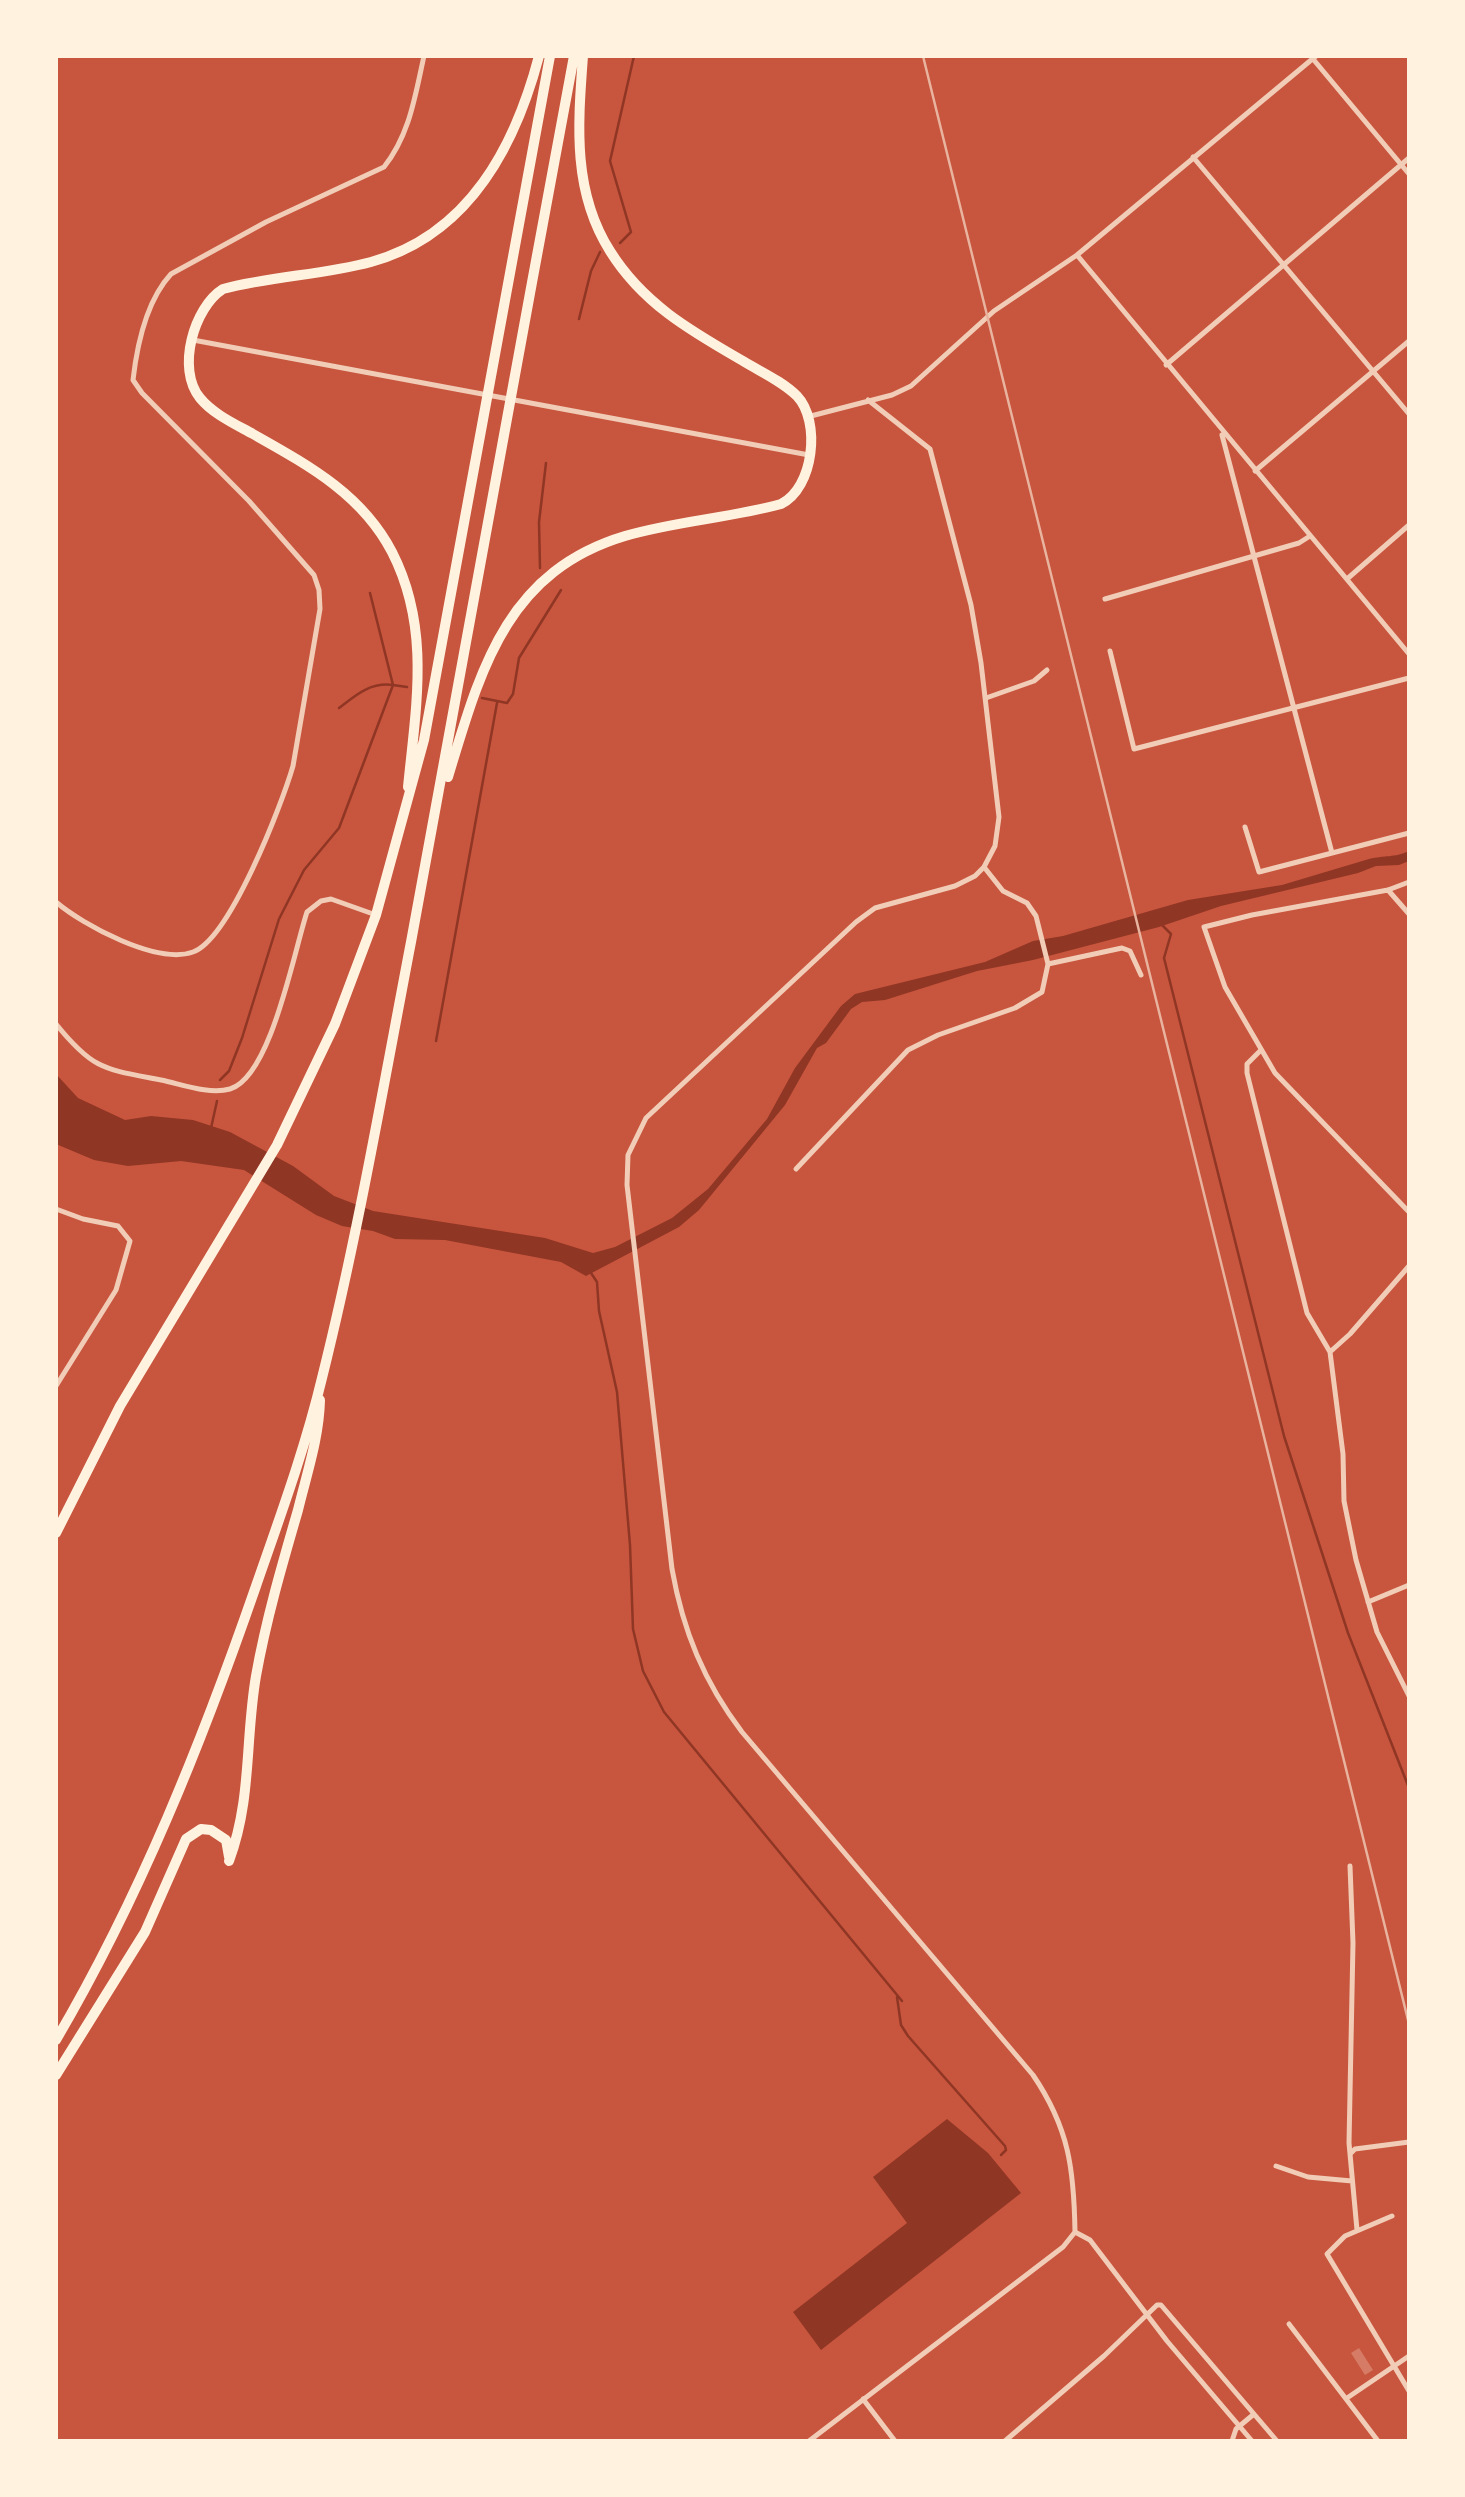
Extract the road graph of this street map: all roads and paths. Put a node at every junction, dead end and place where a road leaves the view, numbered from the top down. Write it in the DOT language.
graph roads {
  1 [pos="424,56"];
  2 [pos="539,56"];
  3 [pos="550,56"];
  4 [pos="574,56"];
  5 [pos="583,56"];
  6 [pos="1314,58"];
  7 [pos="1194,157"];
  8 [pos="1409,158"];
  9 [pos="1401,165"];
  10 [pos="1409,174"];
  11 [pos="1077,256"];
  12 [pos="1285,265"];
  13 [pos="193,340"];
  14 [pos="1409,341"];
  15 [pos="1167,365"];
  16 [pos="1373,370"];
  17 [pos="868,400"];
  18 [pos="1409,414"];
  19 [pos="807,417"];
  20 [pos="1221,432"];
  21 [pos="809,454"];
  22 [pos="1255,471"];
  23 [pos="1409,525"];
  24 [pos="1310,536"];
  25 [pos="1254,557"];
  26 [pos="1347,579"];
  27 [pos="1105,599"];
  28 [pos="1110,651"];
  29 [pos="1409,654"];
  30 [pos="1047,670"];
  31 [pos="1409,678"];
  32 [pos="986,698"];
  33 [pos="1292,708"];
  34 [pos="435,817"];
  35 [pos="405,820"];
  36 [pos="1245,827"];
  37 [pos="1409,833"];
  38 [pos="1332,853"];
  39 [pos="985,867"];
  40 [pos="1409,882"];
  41 [pos="1388,890"];
  42 [pos="56,902"];
  43 [pos="1409,914"];
  44 [pos="376,915"];
  45 [pos="1047,962"];
  46 [pos="1140,975"];
  47 [pos="56,1024"];
  48 [pos="1260,1051"];
  49 [pos="796,1169"];
  50 [pos="56,1209"];
  51 [pos="1409,1212"];
  52 [pos="1409,1266"];
  53 [pos="1331,1352"];
  54 [pos="321,1382"];
  55 [pos="56,1386"];
  56 [pos="56,1533"];
  57 [pos="1409,1585"];
  58 [pos="1368,1602"];
  59 [pos="1409,1696"];
  60 [pos="1350,1867"];
  61 [pos="56,2040"];
  62 [pos="56,2075"];
  63 [pos="1409,2142"];
  64 [pos="1350,2154"];
  65 [pos="1276,2166"];
  66 [pos="1352,2180"];
  67 [pos="1392,2216"];
  68 [pos="1357,2230"];
  69 [pos="1075,2232"];
  70 [pos="1147,2314"];
  71 [pos="1289,2324"];
  72 [pos="1409,2356"];
  73 [pos="1394,2366"];
  74 [pos="1409,2391"];
  75 [pos="1347,2398"];
  76 [pos="863,2399"];
  77 [pos="1254,2414"];
  78 [pos="1239,2426"];
  79 [pos="809,2441"];
  80 [pos="895,2441"];
  81 [pos="1005,2441"];
  82 [pos="1232,2441"];
  83 [pos="1252,2441"];
  84 [pos="1277,2441"];
  85 [pos="1378,2441"];
  1 -- 42 [label="street"];
  2 -- 13 [label="highway"];
  3 -- 35 [label="highway"];
  4 -- 34 [label="highway"];
  5 -- 19 [label="highway"];
  6 -- 7 [label="street"];
  6 -- 9 [label="street"];
  7 -- 11 [label="street"];
  7 -- 12 [label="street"];
  8 -- 9 [label="street"];
  9 -- 10 [label="street"];
  9 -- 12 [label="street"];
  11 -- 15 [label="street"];
  11 -- 17 [label="street"];
  12 -- 15 [label="street"];
  12 -- 16 [label="street"];
  13 -- 21 [label="street"];
  13 -- 35 [label="highway"];
  14 -- 16 [label="street"];
  15 -- 20 [label="street"];
  16 -- 18 [label="street"];
  16 -- 22 [label="street"];
  17 -- 19 [label="street"];
  17 -- 32 [label="street"];
  19 -- 21 [label="highway"];
  20 -- 22 [label="street"];
  20 -- 25 [label="street"];
  21 -- 34 [label="highway"];
  22 -- 24 [label="street"];
  23 -- 26 [label="street"];
  24 -- 25 [label="street"];
  24 -- 26 [label="street"];
  25 -- 27 [label="street"];
  25 -- 33 [label="street"];
  26 -- 29 [label="street"];
  28 -- 33 [label="street"];
  30 -- 32 [label="street"];
  31 -- 33 [label="street"];
  32 -- 39 [label="street"];
  33 -- 38 [label="street"];
  34 -- 54 [label="highway"];
  35 -- 44 [label="highway"];
  36 -- 38 [label="street"];
  37 -- 38 [label="street"];
  39 -- 45 [label="street"];
  39 -- 69 [label="street"];
  40 -- 41 [label="street"];
  41 -- 43 [label="street"];
  41 -- 48 [label="street"];
  44 -- 47 [label="street"];
  44 -- 56 [label="highway"];
  45 -- 46 [label="street"];
  45 -- 49 [label="street"];
  48 -- 51 [label="street"];
  48 -- 53 [label="street"];
  50 -- 55 [label="street"];
  52 -- 53 [label="street"];
  53 -- 58 [label="street"];
  54 -- 61 [label="highway"];
  54 -- 62 [label="highway"];
  57 -- 58 [label="street"];
  58 -- 59 [label="street"];
  60 -- 64 [label="street"];
  63 -- 64 [label="street"];
  64 -- 66 [label="street"];
  65 -- 66 [label="street"];
  66 -- 68 [label="street"];
  67 -- 68 [label="street"];
  68 -- 73 [label="street"];
  69 -- 70 [label="street"];
  69 -- 76 [label="street"];
  70 -- 77 [label="street"];
  70 -- 78 [label="street"];
  70 -- 81 [label="street"];
  71 -- 75 [label="street"];
  72 -- 73 [label="street"];
  73 -- 74 [label="street"];
  73 -- 75 [label="street"];
  75 -- 85 [label="street"];
  76 -- 79 [label="street"];
  76 -- 80 [label="street"];
  77 -- 78 [label="street"];
  77 -- 84 [label="street"];
  78 -- 82 [label="street"];
  78 -- 83 [label="street"];
}
